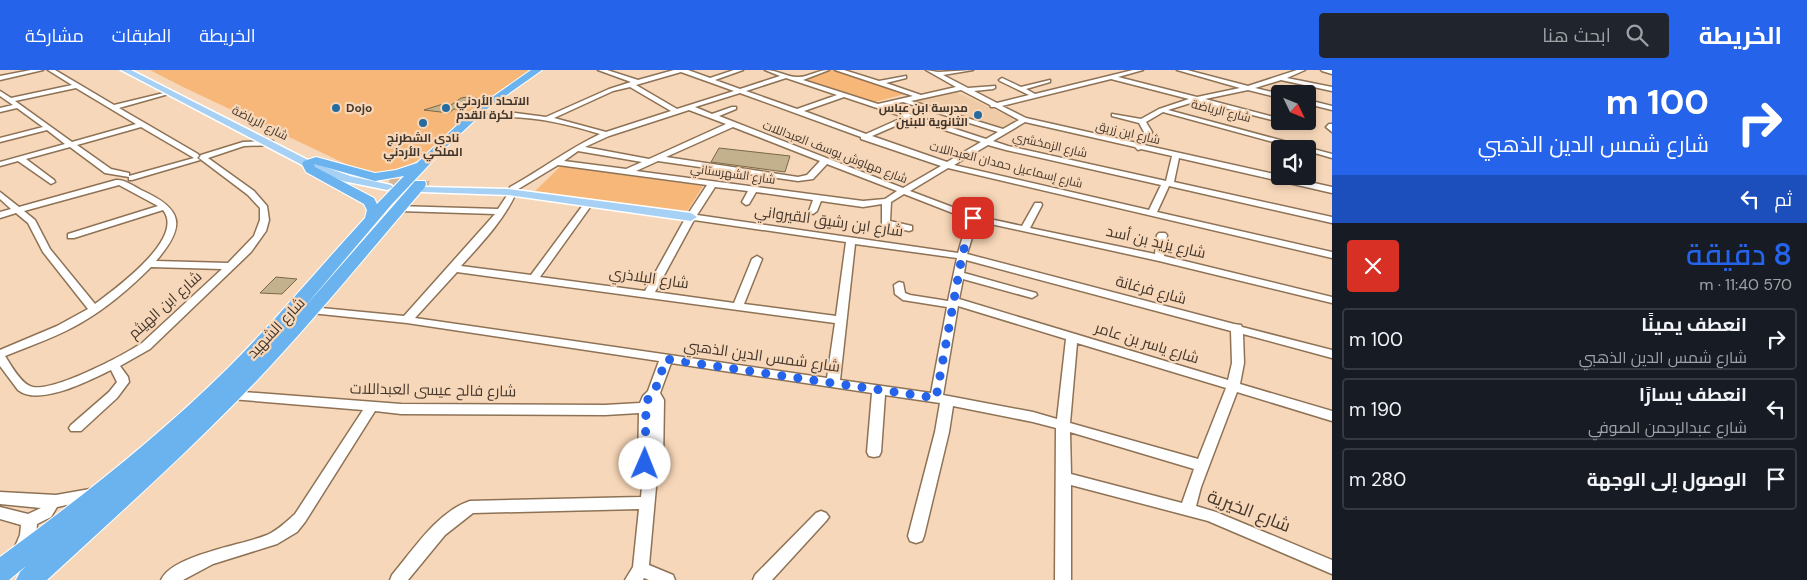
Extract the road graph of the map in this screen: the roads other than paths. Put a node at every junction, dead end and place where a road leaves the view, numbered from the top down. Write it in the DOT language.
graph roads {
  1 [pos="40,70"];
  2 [pos="51,70"];
  3 [pos="125,70"];
  4 [pos="136,70"];
  5 [pos="537,70"];
  6 [pos="550,70"];
  7 [pos="601,70"];
  8 [pos="682,70"];
  9 [pos="740,70"];
  10 [pos="770,70"];
  11 [pos="826,70"];
  12 [pos="929,70"];
  13 [pos="970,70"];
  14 [pos="1140,70"];
  15 [pos="1180,70"];
  16 [pos="1302,70"];
  17 [pos="1324,70"];
  18 [pos="844,71"];
  19 [pos="667,72"];
  20 [pos="1332,72"];
  21 [pos="937,74"];
  22 [pos="786,76"];
  23 [pos="904,77"];
  24 [pos="1110,77"];
  25 [pos="0,78"];
  26 [pos="1281,78"];
  27 [pos="710,80"];
  28 [pos="796,80"];
  29 [pos="1002,80"];
  30 [pos="1048,81"];
  31 [pos="633,83"];
  32 [pos="880,83"];
  33 [pos="76,86"];
  34 [pos="994,87"];
  35 [pos="1248,88"];
  36 [pos="963,89"];
  37 [pos="1020,89"];
  38 [pos="1332,89"];
  39 [pos="739,91"];
  40 [pos="170,92"];
  41 [pos="0,93"];
  42 [pos="843,94"];
  43 [pos="1271,94"];
  44 [pos="919,96"];
  45 [pos="1035,96"];
  46 [pos="11,100"];
  47 [pos="903,100"];
  48 [pos="1195,100"];
  49 [pos="1316,104"];
  50 [pos="18,106"];
  51 [pos="877,106"];
  52 [pos="993,106"];
  53 [pos="113,107"];
  54 [pos="688,107"];
  55 [pos="734,108"];
  56 [pos="1332,108"];
  57 [pos="0,110"];
  58 [pos="1161,110"];
  59 [pos="676,111"];
  60 [pos="498,112"];
  61 [pos="796,112"];
  62 [pos="1114,116"];
  63 [pos="711,117"];
  64 [pos="910,117"];
  65 [pos="1271,118"];
  66 [pos="231,120"];
  67 [pos="545,120"];
  68 [pos="1024,120"];
  69 [pos="1142,121"];
  70 [pos="140,125"];
  71 [pos="731,125"];
  72 [pos="48,128"];
  73 [pos="1004,132"];
  74 [pos="252,134"];
  75 [pos="606,134"];
  76 [pos="864,137"];
  77 [pos="0,140"];
  78 [pos="987,142"];
  79 [pos="270,143"];
  80 [pos="71,144"];
  81 [pos="577,148"];
  82 [pos="1138,148"];
  83 [pos="0,155"];
  84 [pos="1176,156"];
  85 [pos="1332,156"];
  86 [pos="19,158"];
  87 [pos="200,159"];
  88 [pos="651,160"];
  89 [pos="9,161"];
  90 [pos="825,161"];
  91 [pos="425,162"];
  92 [pos="556,162"];
  93 [pos="312,163"];
  94 [pos="0,164"];
  95 [pos="949,166"];
  96 [pos="627,172"];
  97 [pos="709,172"];
  98 [pos="538,175"];
  99 [pos="123,179"];
  100 [pos="51,182"];
  101 [pos="702,182"];
  102 [pos="712,184"];
  103 [pos="1167,184"];
  104 [pos="388,186"];
  105 [pos="428,188"];
  106 [pos="753,189"];
  107 [pos="1332,190"];
  108 [pos="512,191"];
  109 [pos="906,191"];
  110 [pos="530,193"];
  111 [pos="0,195"];
  112 [pos="818,198"];
  113 [pos="888,201"];
  114 [pos="746,202"];
  115 [pos="589,203"];
  116 [pos="1038,205"];
  117 [pos="164,207"];
  118 [pos="399,208"];
  119 [pos="17,210"];
  120 [pos="813,210"];
  121 [pos="500,212"];
  122 [pos="1152,214"];
  123 [pos="0,215"];
  124 [pos="692,216"];
  125 [pos="973,218"];
  126 [pos="1332,220"];
  127 [pos="371,221"];
  128 [pos="910,228"];
  129 [pos="1025,229"];
  130 [pos="1162,235"];
  131 [pos="71,236"];
  132 [pos="851,240"];
  133 [pos="962,256"];
  134 [pos="1332,256"];
  135 [pos="1159,258"];
  136 [pos="757,259"];
  137 [pos="148,264"];
  138 [pos="232,266"];
  139 [pos="453,268"];
  140 [pos="958,275"];
  141 [pos="534,278"];
  142 [pos="899,284"];
  143 [pos="650,293"];
  144 [pos="1032,295"];
  145 [pos="1332,300"];
  146 [pos="953,303"];
  147 [pos="738,306"];
  148 [pos="94,309"];
  149 [pos="311,310"];
  150 [pos="407,320"];
  151 [pos="840,320"];
  152 [pos="1236,328"];
  153 [pos="1072,336"];
  154 [pos="1332,354"];
  155 [pos="0,356"];
  156 [pos="666,359"];
  157 [pos="112,365"];
  158 [pos="833,383"];
  159 [pos="1233,387"];
  160 [pos="880,390"];
  161 [pos="231,395"];
  162 [pos="941,399"];
  163 [pos="372,406"];
  164 [pos="651,411"];
  165 [pos="1332,416"];
  166 [pos="1063,426"];
  167 [pos="76,428"];
  168 [pos="874,452"];
  169 [pos="1203,466"];
  170 [pos="1064,478"];
  171 [pos="101,492"];
  172 [pos="0,498"];
  173 [pos="51,503"];
  174 [pos="646,503"];
  175 [pos="1188,509"];
  176 [pos="0,512"];
  177 [pos="821,517"];
  178 [pos="28,520"];
  179 [pos="916,536"];
  180 [pos="1332,567"];
  181 [pos="3,570"];
  182 [pos="637,574"];
  183 [pos="29,580"];
  184 [pos="169,580"];
  185 [pos="398,580"];
  186 [pos="667,580"];
  187 [pos="761,580"];
  188 [pos="1063,580"];
  1 -- 25 [label="street"];
  2 -- 33 [label="street"];
  3 -- 40 [label="main road, شارع الرياضة"];
  4 -- 66 [label="main road, شارع الرياضة"];
  5 -- 91 [label="highway, شارع الشهيد"];
  6 -- 60 [label="highway, شارع الشهيد"];
  7 -- 31 [label="street"];
  8 -- 19 [label="street"];
  8 -- 27 [label="street, شارع إسماعيل حمدان العبداللات"];
  9 -- 27 [label="street"];
  10 -- 22 [label="street, شارع الزمخشري"];
  11 -- 28 [label="street"];
  12 -- 21 [label="street, شارع ابن زريق"];
  13 -- 21 [label="street"];
  14 -- 24 [label="street"];
  15 -- 35 [label="street"];
  16 -- 26 [label="street"];
  17 -- 20 [label="street"];
  18 -- 32 [label="street"];
  19 -- 31 [label="street"];
  21 -- 36 [label="street, شارع ابن زريق"];
  22 -- 28 [label="street, شارع الزمخشري"];
  22 -- 39 [label="street"];
  23 -- 32 [label="street"];
  24 -- 45 [label="street"];
  24 -- 48 [label="street"];
  26 -- 35 [label="street"];
  26 -- 38 [label="street"];
  27 -- 39 [label="street, شارع إسماعيل حمدان العبداللات"];
  28 -- 42 [label="street, شارع الزمخشري"];
  29 -- 37 [label="street"];
  30 -- 37 [label="street"];
  31 -- 59 [label="street"];
  31 -- 67 [label="street"];
  32 -- 44 [label="street"];
  33 -- 46 [label="street"];
  33 -- 53 [label="street"];
  34 -- 36 [label="street"];
  35 -- 43 [label="street"];
  35 -- 48 [label="street"];
  36 -- 44 [label="street"];
  36 -- 52 [label="street, شارع ابن زريق"];
  37 -- 45 [label="street"];
  39 -- 54 [label="street"];
  39 -- 61 [label="street, شارع إسماعيل حمدان العبداللات"];
  40 -- 53 [label="street"];
  40 -- 66 [label="main road, شارع الرياضة"];
  41 -- 46 [label="street"];
  42 -- 51 [label="street, شارع الزمخشري"];
  42 -- 61 [label="street"];
  44 -- 47 [label="street"];
  45 -- 52 [label="street"];
  46 -- 50 [label="street"];
  47 -- 51 [label="street"];
  47 -- 73 [label="street"];
  48 -- 58 [label="street"];
  48 -- 65 [label="street"];
  49 -- 56 [label="street"];
  50 -- 57 [label="street"];
  50 -- 72 [label="street"];
  51 -- 64 [label="street, شارع الزمخشري"];
  52 -- 68 [label="street, شارع ابن زريق"];
  53 -- 70 [label="street"];
  54 -- 59 [label="street"];
  54 -- 63 [label="street, شارع مهاوش يوسف العبداللات"];
  55 -- 63 [label="street"];
  58 -- 69 [label="street"];
  58 -- 85 [label="street, شارع الرياضة"];
  59 -- 75 [label="street"];
  60 -- 67 [label="street"];
  60 -- 118 [label="highway, شارع الشهيد"];
  61 -- 76 [label="street, شارع إسماعيل حمدان العبداللات"];
  62 -- 69 [label="street"];
  63 -- 71 [label="street, شارع مهاوش يوسف العبداللات"];
  64 -- 76 [label="street"];
  64 -- 78 [label="street, شارع الزمخشري"];
  66 -- 74 [label="main road, شارع الرياضة"];
  66 -- 93 [label="main road, شارع الرياضة"];
  67 -- 75 [label="street"];
  68 -- 73 [label="street, شارع الشهرستاني"];
  68 -- 82 [label="street, شارع ابن زريق"];
  69 -- 82 [label="street"];
  70 -- 80 [label="street"];
  70 -- 87 [label="street"];
  71 -- 88 [label="street"];
  71 -- 90 [label="street, شارع مهاوش يوسف العبداللات"];
  72 -- 77 [label="street"];
  72 -- 80 [label="street"];
  73 -- 78 [label="street, شارع الشهرستاني"];
  74 -- 79 [label="main road, شارع الرياضة"];
  74 -- 87 [label="street"];
  75 -- 81 [label="street"];
  76 -- 95 [label="street, شارع إسماعيل حمدان العبداللات"];
  78 -- 95 [label="street, شارع الشهرستاني"];
  78 -- 103 [label="street, شارع الزمخشري"];
  79 -- 87 [label="street"];
  79 -- 93 [label="main road, شارع الرياضة"];
  80 -- 86 [label="street"];
  80 -- 99 [label="street"];
  81 -- 88 [label="street"];
  81 -- 92 [label="street"];
  82 -- 84 [label="street, شارع ابن زريق"];
  83 -- 89 [label="street"];
  84 -- 103 [label="street"];
  84 -- 107 [label="street, شارع ابن زريق"];
  86 -- 89 [label="street"];
  86 -- 100 [label="street"];
  87 -- 99 [label="street"];
  87 -- 138 [label="street, شارع ابن الهيثم"];
  88 -- 90 [label="street"];
  88 -- 96 [label="street"];
  89 -- 94 [label="street"];
  90 -- 109 [label="street, شارع مهاوش يوسف العبداللات"];
  91 -- 93 [label="highway"];
  91 -- 127 [label="highway, شارع الشهيد"];
  92 -- 96 [label="street, شارع الشهرستاني"];
  92 -- 98 [label="street"];
  93 -- 104 [label="main road, شارع الرياضة"];
  93 -- 127 [label="highway"];
  95 -- 109 [label="street, شارع الشهرستاني"];
  95 -- 122 [label="street, شارع إسماعيل حمدان العبداللات"];
  96 -- 101 [label="street, شارع الشهرستاني"];
  97 -- 101 [label="street"];
  98 -- 108 [label="street"];
  98 -- 110 [label="street"];
  99 -- 117 [label="street"];
  99 -- 119 [label="street"];
  101 -- 102 [label="street, شارع الشهرستاني"];
  102 -- 106 [label="street, شارع الشهرستاني"];
  102 -- 124 [label="street"];
  103 -- 122 [label="street"];
  103 -- 126 [label="street, شارع الزمخشري"];
  105 -- 108 [label="main road"];
  106 -- 112 [label="street, شارع الشهرستاني"];
  106 -- 114 [label="street"];
  108 -- 110 [label="main road"];
  108 -- 121 [label="street"];
  109 -- 113 [label="street, شارع الشهرستاني"];
  109 -- 125 [label="street, شارع مهاوش يوسف العبداللات"];
  110 -- 115 [label="main road, شارع ابن رشيق القيرواني"];
  110 -- 121 [label="street"];
  110 -- 124 [label="main road, شارع ابن رشيق القيرواني"];
  111 -- 119 [label="street"];
  112 -- 113 [label="street, شارع الشهرستاني"];
  112 -- 120 [label="street"];
  113 -- 128 [label="street"];
  115 -- 124 [label="main road, شارع ابن رشيق القيرواني"];
  115 -- 141 [label="street"];
  116 -- 129 [label="street"];
  117 -- 131 [label="street"];
  117 -- 137 [label="street"];
  118 -- 121 [label="street"];
  118 -- 149 [label="highway, شارع الشهيد"];
  119 -- 123 [label="street"];
  119 -- 148 [label="street"];
  121 -- 139 [label="street"];
  122 -- 134 [label="street, شارع إسماعيل حمدان العبداللات"];
  124 -- 132 [label="street, شارع ابن رشيق القيرواني"];
  124 -- 143 [label="street"];
  125 -- 129 [label="street, شارع يزيد بن أسد"];
  125 -- 133 [label="street"];
  127 -- 171 [label="highway, شارع الشهيد"];
  129 -- 135 [label="street, شارع يزيد بن أسد"];
  130 -- 135 [label="street"];
  132 -- 133 [label="street, شارع ابن رشيق القيرواني"];
  132 -- 151 [label="street"];
  133 -- 140 [label="street"];
  133 -- 152 [label="street, شارع فرغانة"];
  135 -- 145 [label="street, شارع يزيد بن أسد"];
  136 -- 147 [label="street"];
  137 -- 138 [label="street"];
  137 -- 148 [label="street"];
  138 -- 157 [label="street, شارع ابن الهيثم"];
  139 -- 141 [label="street, شارع البلاذري"];
  139 -- 150 [label="street"];
  140 -- 144 [label="street"];
  140 -- 146 [label="street"];
  141 -- 143 [label="street, شارع البلاذري"];
  142 -- 146 [label="street, شارع ياسر بن عامر"];
  143 -- 147 [label="street, شارع البلاذري"];
  146 -- 153 [label="street, شارع ياسر بن عامر"];
  146 -- 162 [label="street"];
  147 -- 151 [label="street, شارع البلاذري"];
  148 -- 155 [label="street"];
  149 -- 150 [label="street, شارع شمس الدين الذهبي"];
  149 -- 161 [label="highway, شارع الشهيد"];
  150 -- 156 [label="street, شارع شمس الدين الذهبي"];
  151 -- 158 [label="street"];
  152 -- 154 [label="street, شارع فرغانة"];
  152 -- 159 [label="street, شارع الخيرية"];
  153 -- 159 [label="street, شارع ياسر بن عامر"];
  153 -- 166 [label="street"];
  155 -- 157 [label="street, شارع ابن الهيثم"];
  156 -- 158 [label="street, شارع شمس الدين الذهبي"];
  156 -- 164 [label="street"];
  157 -- 167 [label="street"];
  158 -- 160 [label="street, شارع شمس الدين الذهبي"];
  159 -- 165 [label="street, شارع ياسر بن عامر"];
  159 -- 169 [label="street, شارع الخيرية"];
  160 -- 162 [label="street, شارع شمس الدين الذهبي"];
  160 -- 168 [label="street"];
  161 -- 163 [label="street, شارع فالح عيسى العبداللات"];
  161 -- 183 [label="highway, شارع الشهيد"];
  162 -- 166 [label="street, شارع شمس الدين الذهبي"];
  162 -- 179 [label="street"];
  163 -- 164 [label="street, شارع فالح عيسى العبداللات"];
  163 -- 184 [label="street"];
  164 -- 174 [label="street"];
  166 -- 169 [label="street, شارع شمس الدين الذهبي"];
  166 -- 170 [label="street"];
  169 -- 175 [label="street, شارع الخيرية"];
  170 -- 175 [label="street"];
  170 -- 188 [label="street"];
  171 -- 173 [label="street"];
  171 -- 181 [label="highway, شارع الشهيد"];
  172 -- 173 [label="street"];
  173 -- 178 [label="street"];
  174 -- 182 [label="street"];
  174 -- 185 [label="street"];
  175 -- 180 [label="street, شارع الخيرية"];
  176 -- 178 [label="street"];
  177 -- 187 [label="street"];
  178 -- 181 [label="street"];
  182 -- 186 [label="street"];
}
